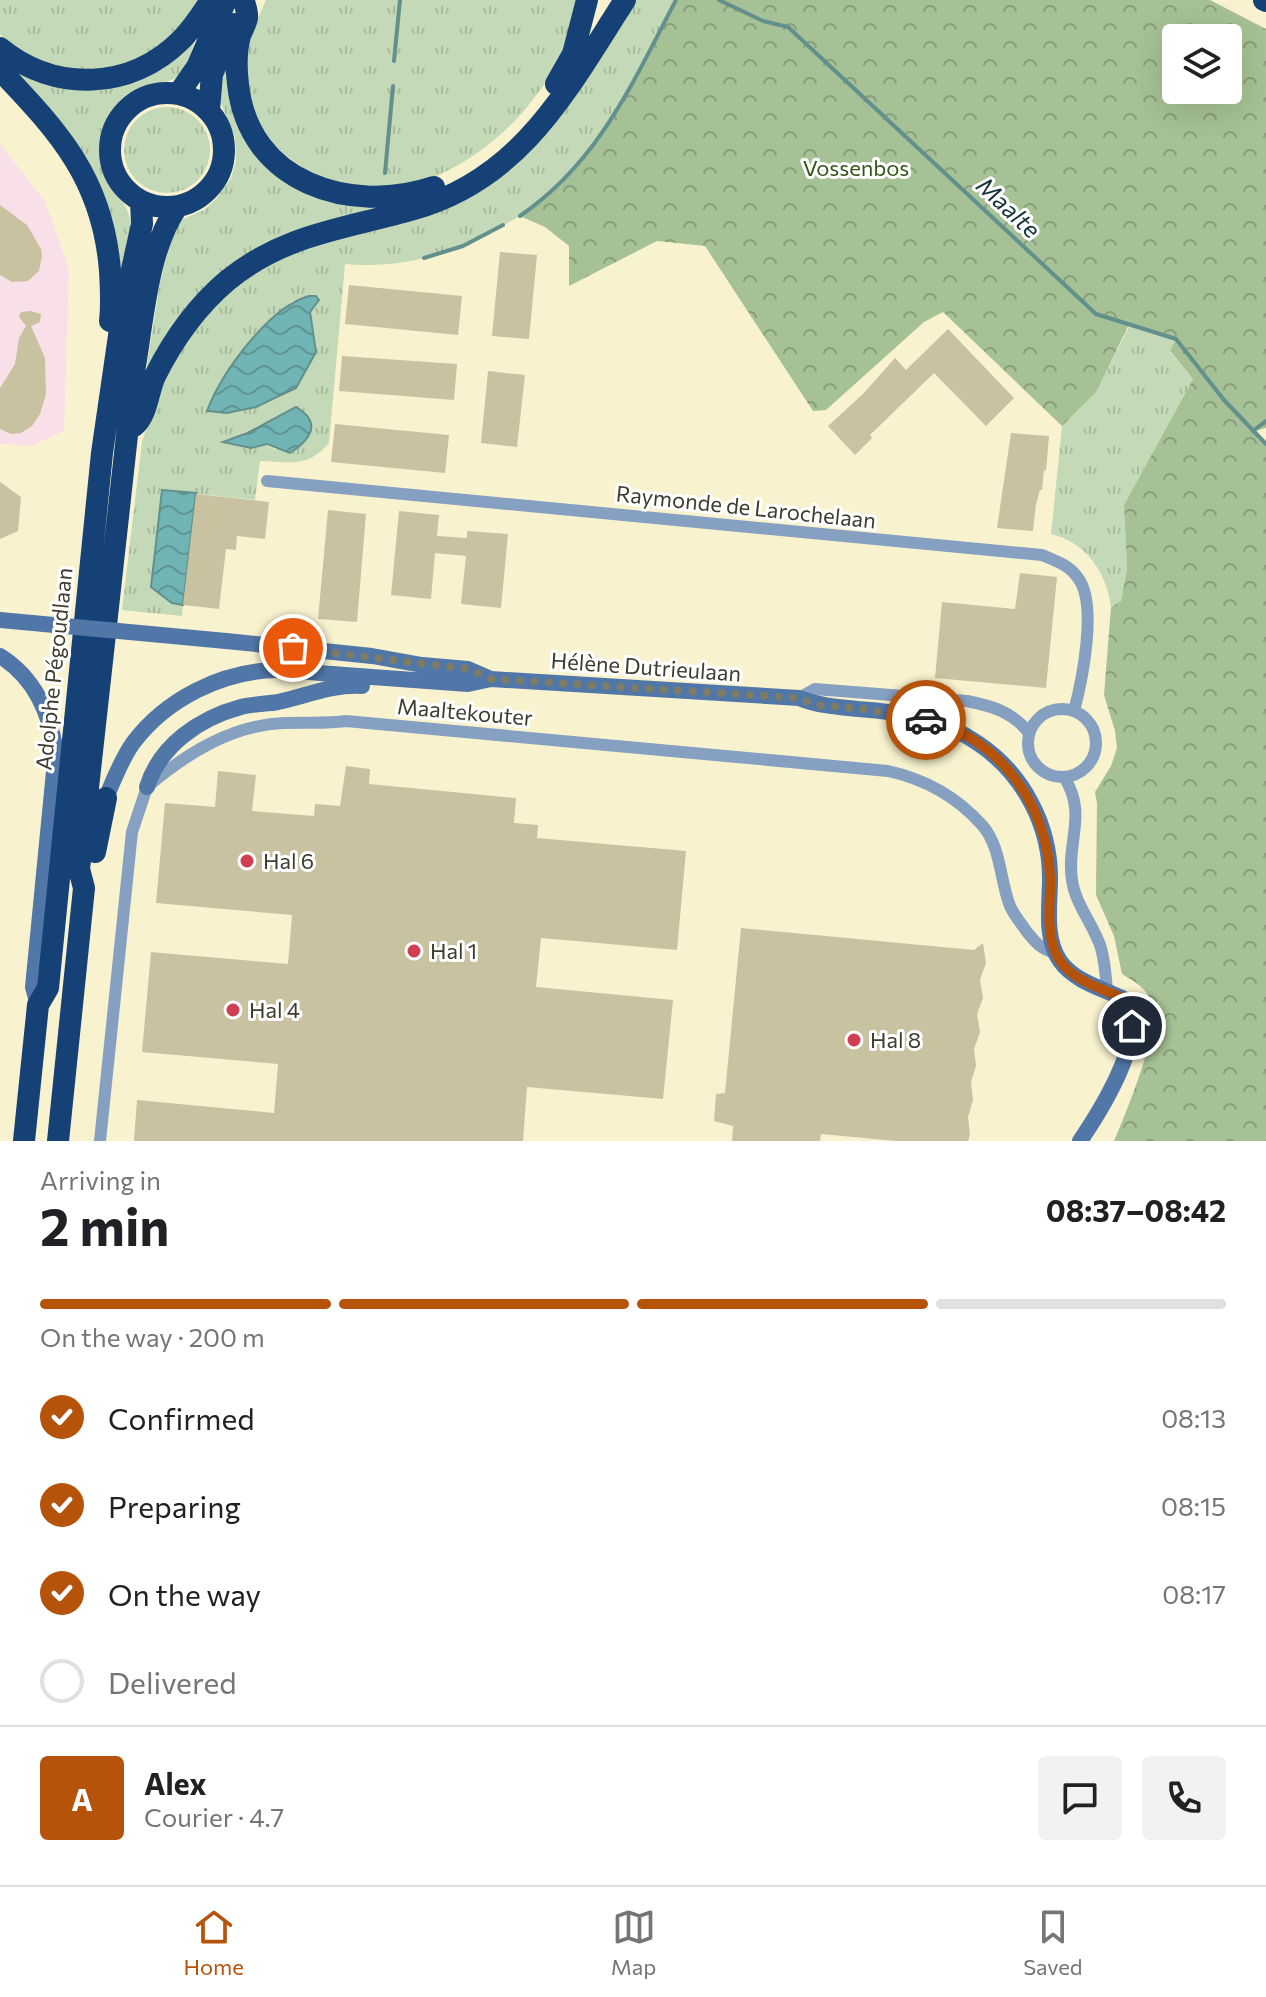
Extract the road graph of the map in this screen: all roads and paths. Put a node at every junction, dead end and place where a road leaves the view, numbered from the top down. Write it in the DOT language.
graph roads {
  1 [pos="211,0"];
  2 [pos="226,0"];
  3 [pos="244,0"];
  4 [pos="587,0"];
  5 [pos="625,0"];
  6 [pos="0,48"];
  7 [pos="0,70"];
  8 [pos="179,93"];
  9 [pos="209,110"];
  10 [pos="141,201"];
  11 [pos="177,207"];
  12 [pos="116,357"];
  13 [pos="127,431"];
  14 [pos="267,481"];
  15 [pos="0,620"];
  16 [pos="0,656"];
  17 [pos="394,679"];
  18 [pos="491,679"];
  19 [pos="799,698"];
  20 [pos="1074,711"];
  21 [pos="1029,733"];
  22 [pos="1064,777"];
  23 [pos="147,787"];
  24 [pos="106,798"];
  25 [pos="84,888"];
  26 [pos="1055,953"];
  27 [pos="1107,991"];
  28 [pos="38,1005"];
  29 [pos="24,1141"];
  30 [pos="58,1141"];
  31 [pos="100,1141"];
  32 [pos="1080,1141"];
  1 -- 6 [label="highway"];
  2 -- 8 [label="highway"];
  3 -- 4 [label="highway"];
  3 -- 9 [label="highway"];
  5 -- 13 [label="highway"];
  7 -- 12 [label="highway"];
  8 -- 9 [label="highway"];
  8 -- 10 [label="highway"];
  9 -- 11 [label="highway"];
  10 -- 11 [label="highway"];
  10 -- 12 [label="highway, Adolphe Pégoudlaan"];
  11 -- 13 [label="highway, Adolphe Pégoudlaan"];
  12 -- 28 [label="highway, Adolphe Pégoudlaan"];
  13 -- 25 [label="highway, Adolphe Pégoudlaan"];
  14 -- 20 [label="street, Raymonde de Larochelaan"];
  15 -- 18 [label="street, Hélène Dutrieulaan, bridge"];
  16 -- 28 [label="street"];
  17 -- 18 [label="street, Hélène Dutrieulaan"];
  17 -- 23 [label="street"];
  17 -- 24 [label="street"];
  18 -- 19 [label="street, Hélène Dutrieulaan"];
  19 -- 21 [label="street"];
  19 -- 26 [label="street, Hélène Dutrieulaan"];
  20 -- 21 [label="street"];
  20 -- 22 [label="street"];
  21 -- 22 [label="street"];
  22 -- 27 [label="street"];
  23 -- 26 [label="street, Maaltekouter"];
  23 -- 31 [label="street"];
  24 -- 25 [label="highway"];
  25 -- 30 [label="highway, Adolphe Pégoudlaan"];
  26 -- 27 [label="street"];
  27 -- 32 [label="street"];
  28 -- 29 [label="highway, Adolphe Pégoudlaan"];
}
